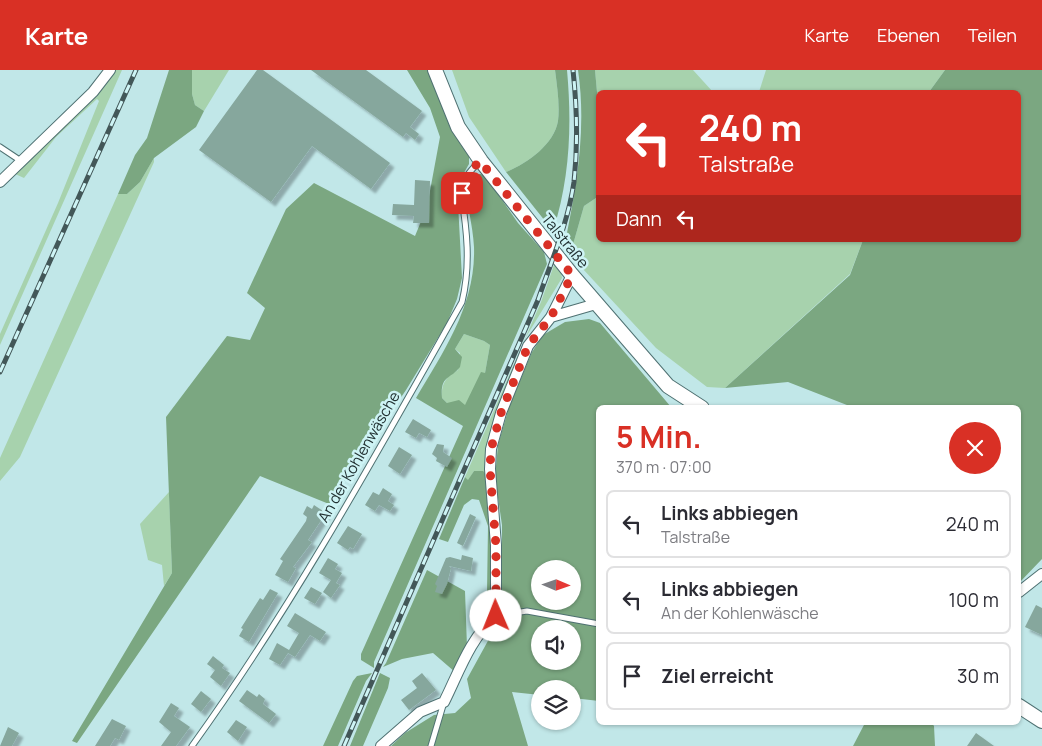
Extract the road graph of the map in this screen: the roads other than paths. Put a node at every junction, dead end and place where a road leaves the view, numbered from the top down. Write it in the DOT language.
graph roads {
  1 [pos="110,70"];
  2 [pos="435,70"];
  3 [pos="0,147"];
  4 [pos="480,161"];
  5 [pos="21,162"];
  6 [pos="0,182"];
  7 [pos="572,275"];
  8 [pos="596,304"];
  9 [pos="551,317"];
  10 [pos="697,405"];
  11 [pos="1042,574"];
  12 [pos="1021,590"];
  13 [pos="496,616"];
  14 [pos="596,624"];
  15 [pos="444,702"];
  16 [pos="1021,707"];
  17 [pos="1042,722"];
  18 [pos="192,746"];
  19 [pos="381,746"];
  20 [pos="431,746"];
  1 -- 5 [label="street"];
  2 -- 4 [label="street, Talstraße"];
  3 -- 5 [label="lane"];
  4 -- 7 [label="street, Talstraße"];
  4 -- 18 [label="lane, An der Kohlenwäsche"];
  5 -- 6 [label="street"];
  7 -- 8 [label="street, Talstraße"];
  7 -- 9 [label="street"];
  8 -- 9 [label="street"];
  8 -- 10 [label="street, Talstraße"];
  9 -- 13 [label="street"];
  11 -- 12 [label="street"];
  13 -- 14 [label="lane"];
  13 -- 15 [label="street"];
  15 -- 19 [label="street"];
  15 -- 20 [label="lane"];
  16 -- 17 [label="street"];
}
